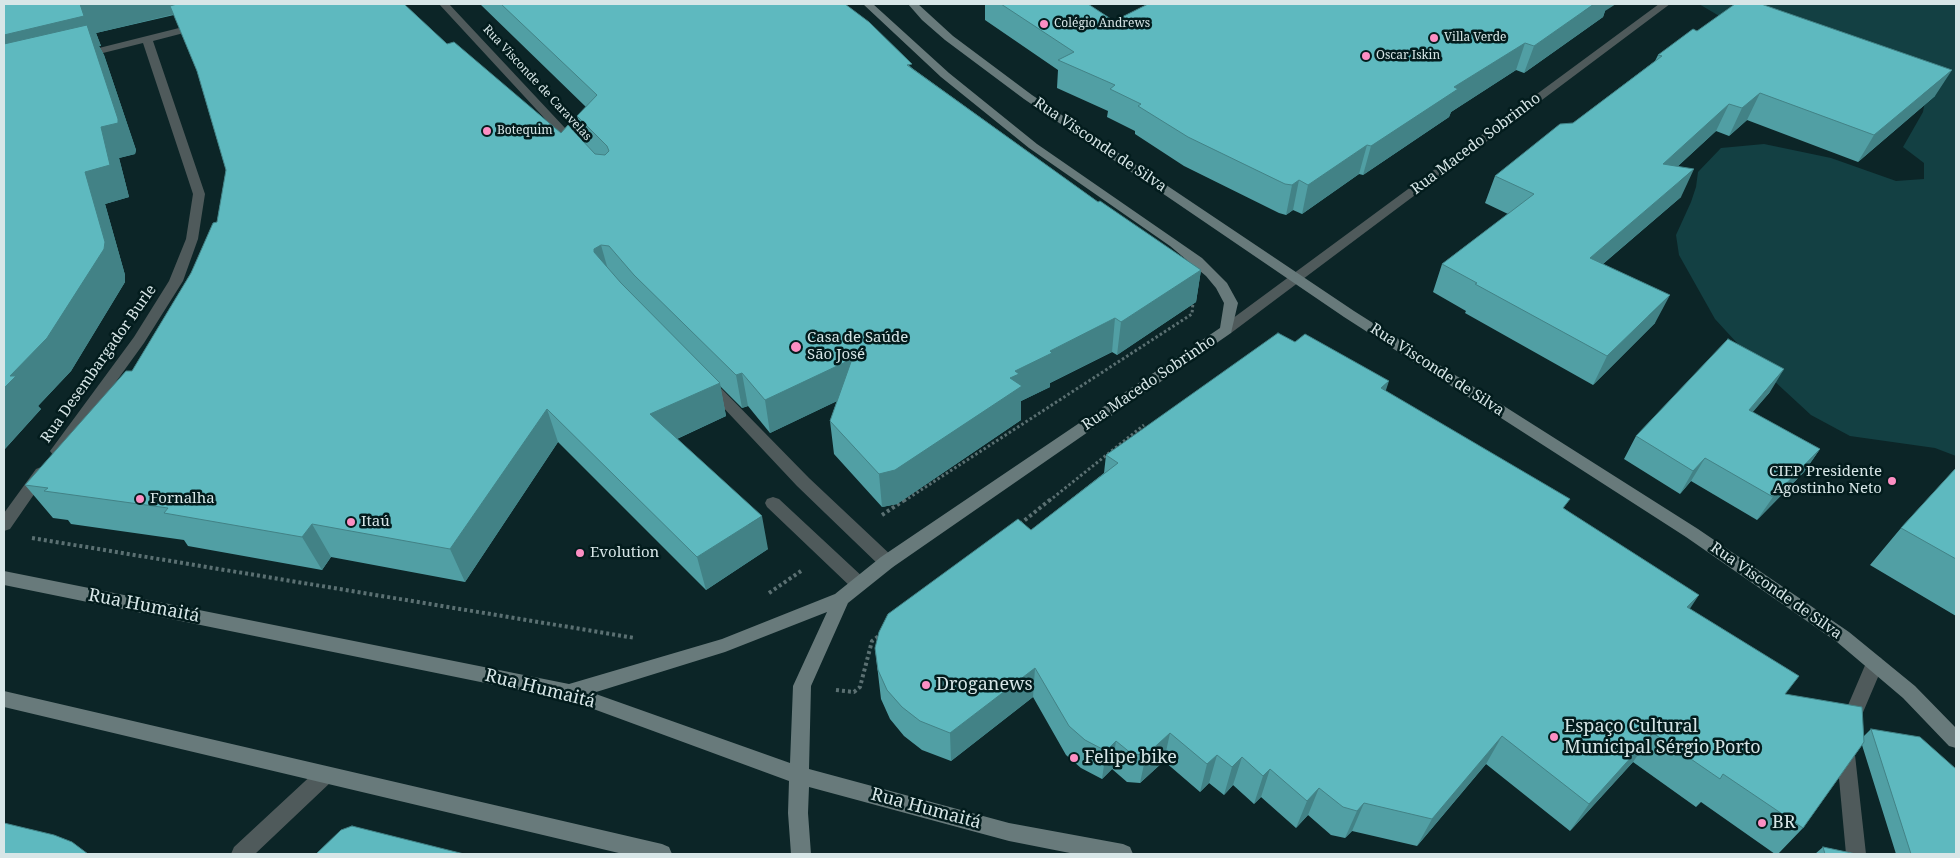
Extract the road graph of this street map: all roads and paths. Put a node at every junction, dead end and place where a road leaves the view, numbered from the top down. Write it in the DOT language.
graph roads {
  1 [pos="444,4"];
  2 [pos="868,4"];
  3 [pos="913,4"];
  4 [pos="1665,4"];
  5 [pos="214,23"];
  6 [pos="147,39"];
  7 [pos="70,58"];
  8 [pos="583,153"];
  9 [pos="1295,278"];
  10 [pos="1226,330"];
  11 [pos="699,375"];
  12 [pos="1152,419"];
  13 [pos="773,503"];
  14 [pos="4,525"];
  15 [pos="1012,530"];
  16 [pos="886,562"];
  17 [pos="4,578"];
  18 [pos="859,584"];
  19 [pos="841,599"];
  20 [pos="888,629"];
  21 [pos="1875,663"];
  22 [pos="802,686"];
  23 [pos="568,692"];
  24 [pos="4,698"];
  25 [pos="1956,740"];
  26 [pos="798,775"];
  27 [pos="324,776"];
  28 [pos="241,854"];
  29 [pos="662,854"];
  30 [pos="801,854"];
  31 [pos="1123,854"];
  32 [pos="1856,854"];
  1 -- 8 [label="street, Rua Visconde de Caravelas"];
  2 -- 10 [label="main road"];
  3 -- 9 [label="main road, Rua Visconde de Silva"];
  4 -- 9 [label="street, Rua Macedo Sobrinho"];
  5 -- 6 [label="street"];
  6 -- 7 [label="street"];
  6 -- 14 [label="street, Rua Desembargador Burle"];
  9 -- 10 [label="street, Rua Macedo Sobrinho"];
  9 -- 21 [label="main road, Rua Visconde de Silva"];
  10 -- 16 [label="main road, Rua Macedo Sobrinho"];
  11 -- 16 [label="street"];
  12 -- 15 [label="path"];
  13 -- 18 [label="street"];
  16 -- 18 [label="main road, Rua Macedo Sobrinho"];
  17 -- 23 [label="main road, Rua Humaitá"];
  18 -- 19 [label="main road, Rua Macedo Sobrinho"];
  19 -- 22 [label="main road, Rua Macedo Sobrinho"];
  19 -- 23 [label="main road"];
  20 -- 22 [label="path"];
  21 -- 25 [label="main road, Rua Visconde de Silva"];
  21 -- 32 [label="street"];
  22 -- 26 [label="main road, Rua Macedo Sobrinho"];
  23 -- 26 [label="main road, Rua Humaitá"];
  24 -- 27 [label="main road"];
  26 -- 30 [label="main road, Rua Macedo Sobrinho"];
  26 -- 31 [label="main road, Rua Humaitá"];
  27 -- 28 [label="street"];
  27 -- 29 [label="main road"];
}
